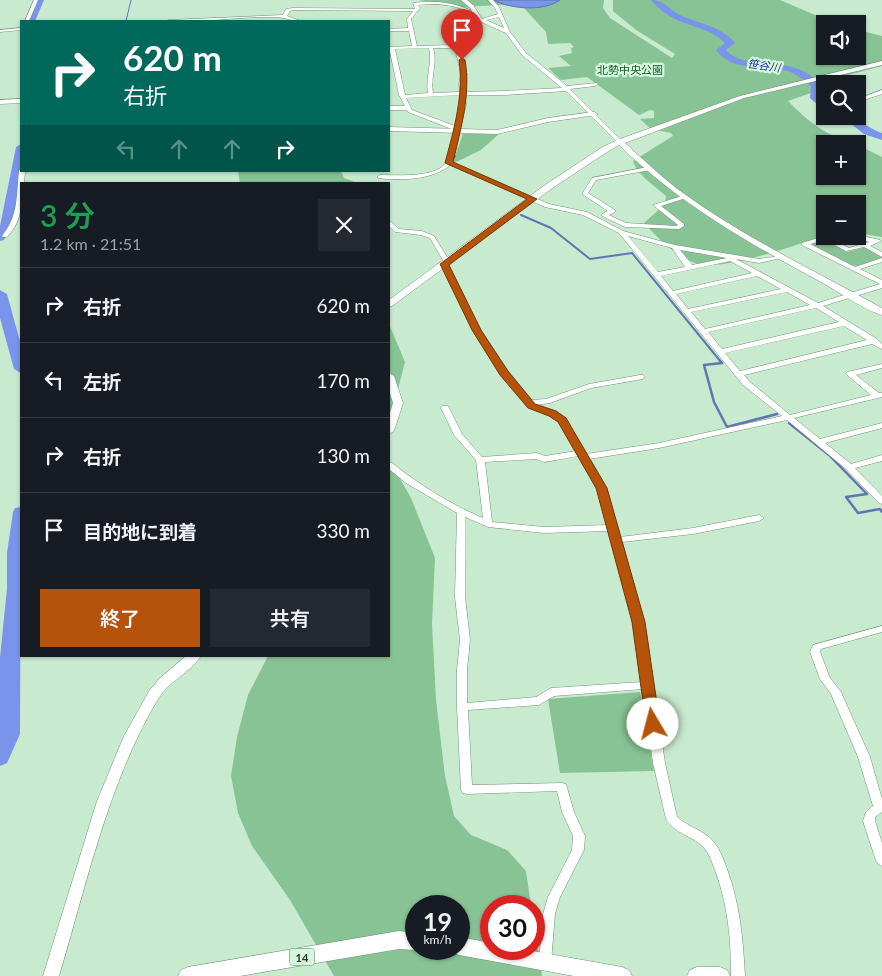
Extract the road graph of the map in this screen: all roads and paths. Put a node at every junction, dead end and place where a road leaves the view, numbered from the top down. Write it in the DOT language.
graph roads {
  1 [pos="36,0"];
  2 [pos="418,0"];
  3 [pos="464,0"];
  4 [pos="490,0"];
  5 [pos="426,2"];
  6 [pos="471,6"];
  7 [pos="417,10"];
  8 [pos="474,14"];
  9 [pos="500,15"];
  10 [pos="285,16"];
  11 [pos="479,19"];
  12 [pos="26,20"];
  13 [pos="191,20"];
  14 [pos="297,20"];
  15 [pos="20,29"];
  16 [pos="0,30"];
  17 [pos="390,30"];
  18 [pos="412,30"];
  19 [pos="508,32"];
  20 [pos="454,46"];
  21 [pos="390,48"];
  22 [pos="414,48"];
  23 [pos="431,48"];
  24 [pos="882,63"];
  25 [pos="836,75"];
  26 [pos="816,79"];
  27 [pos="595,84"];
  28 [pos="566,89"];
  29 [pos="462,92"];
  30 [pos="882,92"];
  31 [pos="431,94"];
  32 [pos="405,97"];
  33 [pos="866,98"];
  34 [pos="20,101"];
  35 [pos="0,102"];
  36 [pos="390,108"];
  37 [pos="408,108"];
  38 [pos="594,114"];
  39 [pos="390,129"];
  40 [pos="457,130"];
  41 [pos="620,142"];
  42 [pos="449,163"];
  43 [pos="648,169"];
  44 [pos="380,174"];
  45 [pos="20,190"];
  46 [pos="684,197"];
  47 [pos="533,199"];
  48 [pos="390,224"];
  49 [pos="621,232"];
  50 [pos="5,236"];
  51 [pos="866,239"];
  52 [pos="816,241"];
  53 [pos="880,242"];
  54 [pos="838,245"];
  55 [pos="864,245"];
  56 [pos="866,245"];
  57 [pos="674,247"];
  58 [pos="882,255"];
  59 [pos="779,257"];
  60 [pos="730,258"];
  61 [pos="882,260"];
  62 [pos="446,263"];
  63 [pos="690,268"];
  64 [pos="855,269"];
  65 [pos="758,274"];
  66 [pos="656,275"];
  67 [pos="882,284"];
  68 [pos="787,290"];
  69 [pos="672,293"];
  70 [pos="853,295"];
  71 [pos="390,303"];
  72 [pos="817,306"];
  73 [pos="688,312"];
  74 [pos="882,312"];
  75 [pos="846,323"];
  76 [pos="704,331"];
  77 [pos="874,341"];
  78 [pos="882,347"];
  79 [pos="720,352"];
  80 [pos="882,366"];
  81 [pos="739,374"];
  82 [pos="640,377"];
  83 [pos="390,379"];
  84 [pos="879,395"];
  85 [pos="547,401"];
  86 [pos="530,403"];
  87 [pos="445,408"];
  88 [pos="553,413"];
  89 [pos="789,418"];
  90 [pos="882,425"];
  91 [pos="390,428"];
  92 [pos="819,442"];
  93 [pos="583,455"];
  94 [pos="882,458"];
  95 [pos="480,460"];
  96 [pos="390,466"];
  97 [pos="849,467"];
  98 [pos="879,493"];
  99 [pos="882,501"];
  100 [pos="461,512"];
  101 [pos="759,518"];
  102 [pos="488,524"];
  103 [pos="613,528"];
  104 [pos="616,540"];
  105 [pos="882,629"];
  106 [pos="194,657"];
  107 [pos="648,685"];
  108 [pos="462,707"];
  109 [pos="882,861"];
  110 [pos="405,940"];
  111 [pos="470,948"];
  112 [pos="545,962"];
  113 [pos="51,976"];
  114 [pos="188,976"];
  115 [pos="622,976"];
  116 [pos="697,976"];
  117 [pos="720,976"];
  118 [pos="738,976"];
  1 -- 12 [label="street"];
  2 -- 5 [label="street"];
  3 -- 6 [label="street"];
  4 -- 9 [label="street"];
  5 -- 7 [label="street"];
  5 -- 8 [label="street"];
  6 -- 8 [label="street"];
  7 -- 10 [label="street"];
  7 -- 18 [label="street"];
  8 -- 11 [label="street"];
  9 -- 11 [label="street"];
  9 -- 19 [label="street"];
  10 -- 13 [label="street"];
  10 -- 14 [label="street"];
  11 -- 19 [label="street"];
  11 -- 20 [label="street"];
  15 -- 16 [label="street"];
  17 -- 18 [label="street"];
  18 -- 22 [label="street"];
  19 -- 28 [label="street"];
  20 -- 23 [label="street"];
  20 -- 29 [label="street"];
  21 -- 22 [label="street"];
  21 -- 32 [label="street"];
  22 -- 23 [label="street"];
  23 -- 31 [label="street"];
  24 -- 25 [label="street"];
  26 -- 41 [label="street"];
  27 -- 28 [label="street"];
  28 -- 29 [label="street"];
  28 -- 38 [label="street"];
  29 -- 31 [label="street"];
  29 -- 40 [label="street"];
  30 -- 33 [label="street"];
  31 -- 32 [label="street"];
  32 -- 37 [label="street"];
  34 -- 35 [label="street"];
  36 -- 37 [label="street"];
  37 -- 40 [label="street"];
  38 -- 40 [label="street"];
  38 -- 41 [label="street"];
  39 -- 40 [label="street"];
  40 -- 42 [label="street"];
  41 -- 43 [label="street"];
  41 -- 47 [label="street"];
  42 -- 44 [label="street"];
  42 -- 47 [label="street"];
  43 -- 46 [label="street"];
  43 -- 46 [label="street"];
  45 -- 50 [label="street"];
  46 -- 59 [label="street"];
  47 -- 49 [label="street"];
  47 -- 62 [label="street"];
  48 -- 62 [label="street"];
  49 -- 57 [label="street"];
  49 -- 66 [label="street"];
  51 -- 53 [label="street"];
  52 -- 64 [label="street"];
  53 -- 56 [label="street"];
  54 -- 55 [label="street"];
  55 -- 58 [label="street"];
  57 -- 60 [label="street"];
  57 -- 63 [label="street"];
  59 -- 60 [label="street"];
  59 -- 70 [label="street"];
  60 -- 63 [label="street"];
  60 -- 65 [label="street"];
  61 -- 64 [label="street"];
  62 -- 71 [label="street"];
  62 -- 86 [label="street"];
  63 -- 66 [label="street"];
  64 -- 67 [label="street"];
  65 -- 68 [label="street"];
  65 -- 69 [label="street"];
  66 -- 69 [label="street"];
  67 -- 70 [label="street"];
  68 -- 72 [label="street"];
  68 -- 73 [label="street"];
  69 -- 73 [label="street"];
  70 -- 72 [label="street"];
  70 -- 74 [label="street"];
  72 -- 75 [label="street"];
  72 -- 76 [label="street"];
  73 -- 76 [label="street"];
  75 -- 77 [label="street"];
  75 -- 79 [label="street"];
  76 -- 79 [label="street"];
  77 -- 78 [label="street"];
  77 -- 81 [label="street"];
  79 -- 81 [label="street"];
  80 -- 84 [label="street"];
  81 -- 89 [label="street"];
  82 -- 85 [label="street"];
  83 -- 91 [label="street"];
  84 -- 89 [label="street"];
  85 -- 86 [label="street"];
  85 -- 88 [label="street"];
  86 -- 88 [label="street"];
  87 -- 95 [label="street"];
  88 -- 93 [label="street"];
  89 -- 92 [label="street"];
  89 -- 93 [label="street"];
  90 -- 92 [label="street"];
  92 -- 97 [label="street"];
  93 -- 95 [label="street"];
  93 -- 103 [label="street"];
  94 -- 97 [label="street"];
  95 -- 102 [label="street"];
  96 -- 100 [label="street"];
  97 -- 98 [label="street"];
  98 -- 99 [label="street"];
  100 -- 102 [label="street"];
  100 -- 108 [label="street"];
  101 -- 104 [label="street"];
  102 -- 103 [label="street"];
  103 -- 104 [label="street"];
  104 -- 107 [label="street"];
  105 -- 109 [label="street"];
  106 -- 113 [label="street"];
  107 -- 108 [label="street"];
  107 -- 118 [label="street"];
  108 -- 112 [label="street"];
  110 -- 114 [label="main road, 14"];
  111 -- 112 [label="main road"];
  112 -- 115 [label="main road"];
  116 -- 117 [label="main road"];
}
